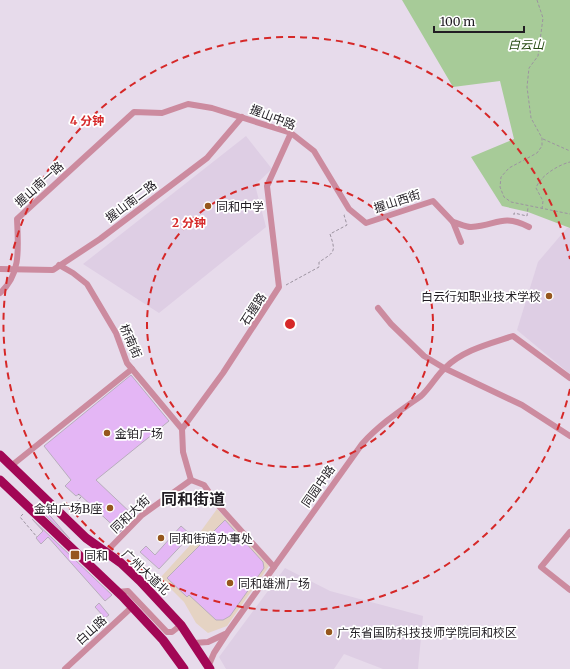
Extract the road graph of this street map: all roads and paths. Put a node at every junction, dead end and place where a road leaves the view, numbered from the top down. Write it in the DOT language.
graph roads {
  1 [pos="537,0"];
  2 [pos="134,112"];
  3 [pos="242,117"];
  4 [pos="291,134"];
  5 [pos="542,138"];
  6 [pos="570,151"];
  7 [pos="570,162"];
  8 [pos="528,206"];
  9 [pos="349,209"];
  10 [pos="542,209"];
  11 [pos="570,214"];
  12 [pos="513,220"];
  13 [pos="366,222"];
  14 [pos="453,222"];
  15 [pos="529,227"];
  16 [pos="461,242"];
  17 [pos="59,265"];
  18 [pos="0,269"];
  19 [pos="16,269"];
  20 [pos="280,287"];
  21 [pos="0,293"];
  22 [pos="378,308"];
  23 [pos="444,368"];
  24 [pos="132,369"];
  25 [pos="570,378"];
  26 [pos="182,429"];
  27 [pos="570,436"];
  28 [pos="0,455"];
  29 [pos="11,466"];
  30 [pos="0,480"];
  31 [pos="191,480"];
  32 [pos="78,494"];
  33 [pos="29,508"];
  34 [pos="63,516"];
  35 [pos="570,532"];
  36 [pos="37,537"];
  37 [pos="106,552"];
  38 [pos="274,567"];
  39 [pos="570,590"];
  40 [pos="118,592"];
  41 [pos="132,607"];
  42 [pos="181,625"];
  43 [pos="227,633"];
  44 [pos="194,642"];
  45 [pos="209,668"];
  46 [pos="65,669"];
  47 [pos="184,669"];
  1 -- 5 [label="path"];
  2 -- 3 [label="street, 握山中路"];
  2 -- 19 [label="street, 握山南一路"];
  3 -- 4 [label="street, 握山中路"];
  3 -- 17 [label="street, 握山南二路"];
  4 -- 9 [label="street, 握山中路"];
  4 -- 20 [label="street, 石握路"];
  5 -- 6 [label="path"];
  5 -- 8 [label="path"];
  7 -- 10 [label="path"];
  8 -- 10 [label="path"];
  8 -- 12 [label="path"];
  9 -- 13 [label="street, 握山中路"];
  9 -- 20 [label="path"];
  10 -- 11 [label="path"];
  12 -- 14 [label="street"];
  12 -- 15 [label="street"];
  13 -- 14 [label="street, 握山西街"];
  14 -- 16 [label="street, 握山西街"];
  17 -- 19 [label="street, 握山南二路"];
  17 -- 24 [label="street, 桥南街"];
  18 -- 19 [label="street, 握山南二路"];
  19 -- 21 [label="street, 握山南一路"];
  20 -- 26 [label="street, 石握路"];
  22 -- 23 [label="street"];
  23 -- 25 [label="street, 同园中路"];
  23 -- 27 [label="street"];
  23 -- 38 [label="street, 同园中路"];
  24 -- 26 [label="street, 桥南街"];
  24 -- 29 [label="street"];
  26 -- 31 [label="street"];
  28 -- 29 [label="highway, 广州大道北"];
  29 -- 34 [label="highway, 广州大道北"];
  30 -- 33 [label="highway"];
  31 -- 37 [label="street, 同和大街"];
  31 -- 38 [label="street"];
  32 -- 34 [label="path"];
  33 -- 36 [label="path"];
  33 -- 40 [label="highway"];
  34 -- 37 [label="highway, 广州大道北"];
  35 -- 39 [label="street"];
  37 -- 42 [label="highway, 广州大道北"];
  38 -- 43 [label="street, 同园中路"];
  40 -- 41 [label="highway"];
  40 -- 42 [label="street"];
  41 -- 46 [label="street, 白山路"];
  41 -- 47 [label="highway"];
  42 -- 44 [label="highway, 广州大道北"];
  43 -- 44 [label="street"];
  43 -- 45 [label="street, 同园中路"];
  44 -- 45 [label="highway, 广州大道北"];
}
